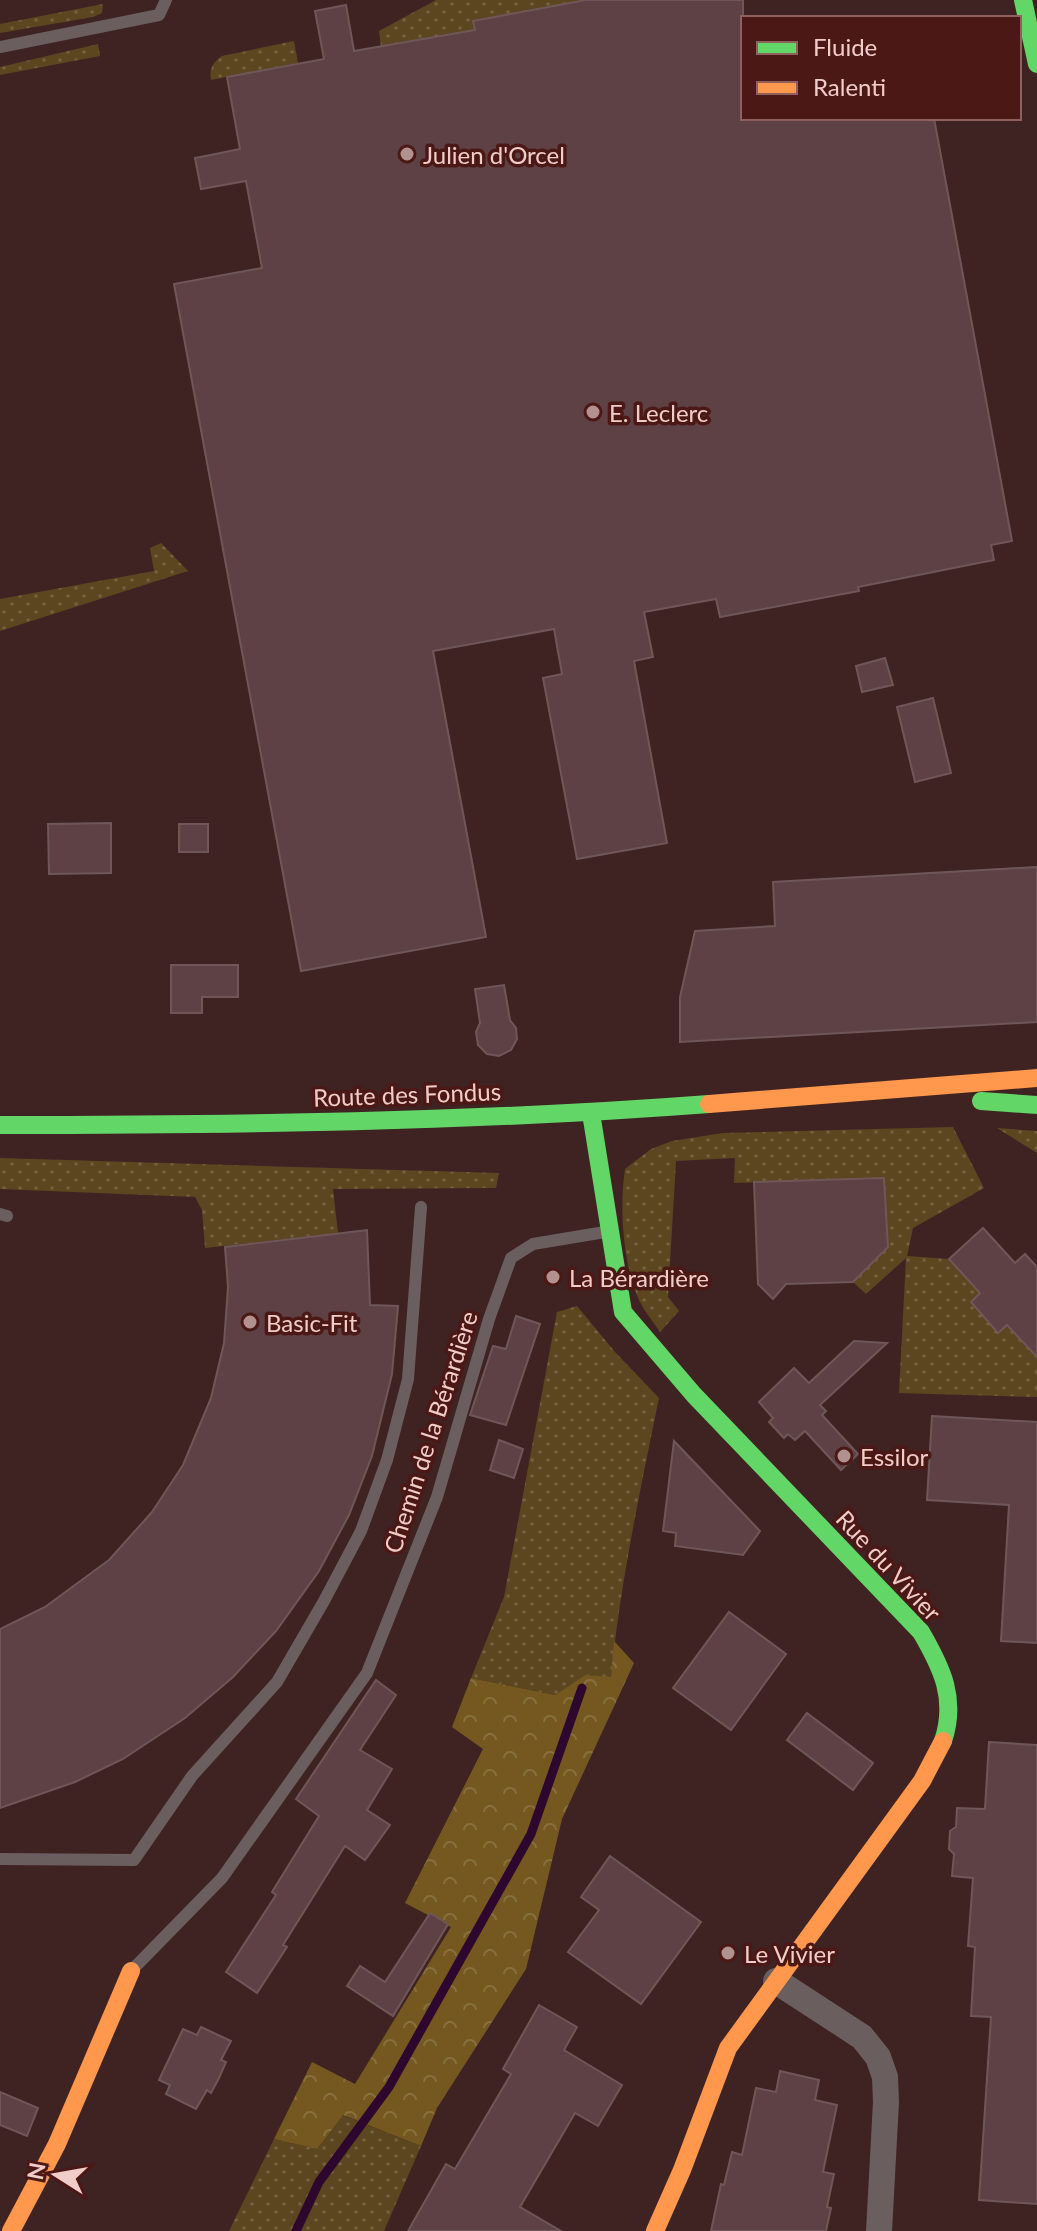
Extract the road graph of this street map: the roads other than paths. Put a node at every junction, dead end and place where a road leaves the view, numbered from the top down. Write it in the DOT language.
graph roads {
  1 [pos="166,0"];
  2 [pos="1023,0"];
  3 [pos="0,47"];
  4 [pos="1037,64"];
  5 [pos="1037,1078"];
  6 [pos="816,1097"];
  7 [pos="1037,1105"];
  8 [pos="591,1113"];
  9 [pos="0,1125"];
  10 [pos="421,1207"];
  11 [pos="608,1231"];
  12 [pos="0,1859"];
  13 [pos="131,1971"];
  14 [pos="776,1981"];
  15 [pos="11,2231"];
  16 [pos="655,2231"];
  17 [pos="879,2231"];
  1 -- 3 [label="lane"];
  2 -- 4 [label="street"];
  5 -- 6 [label="street, Route des Fondus"];
  6 -- 7 [label="street, Route des Fondus"];
  6 -- 8 [label="street, Route des Fondus"];
  8 -- 9 [label="street, Route des Fondus"];
  8 -- 11 [label="street, Rue du Vivier"];
  10 -- 12 [label="lane"];
  11 -- 13 [label="lane, Chemin de la Bérardière"];
  11 -- 14 [label="street, Rue du Vivier"];
  13 -- 15 [label="street"];
  14 -- 16 [label="street, Rue du Vivier"];
  14 -- 17 [label="street"];
}
